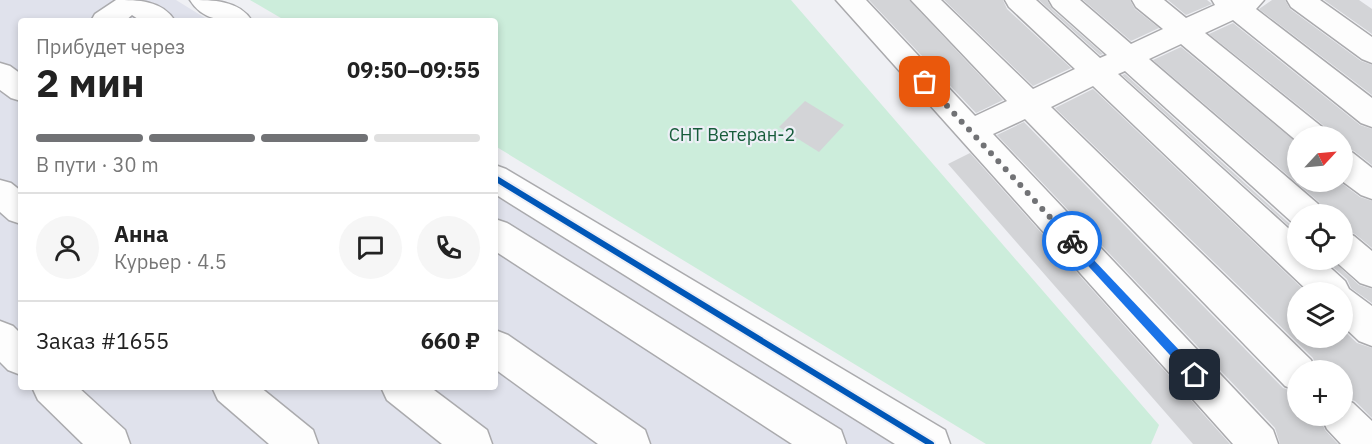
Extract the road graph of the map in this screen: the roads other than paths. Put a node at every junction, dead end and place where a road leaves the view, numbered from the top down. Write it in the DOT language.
graph roads {
  1 [pos="204,0"];
  2 [pos="850,0"];
  3 [pos="925,0"];
  4 [pos="1019,0"];
  5 [pos="1063,0"];
  6 [pos="1146,0"];
  7 [pos="1301,0"];
  8 [pos="133,1"];
  9 [pos="1237,2"];
  10 [pos="109,18"];
  11 [pos="157,18"];
  12 [pos="233,18"];
  13 [pos="1184,32"];
  14 [pos="1372,52"];
  15 [pos="1129,58"];
  16 [pos="18,59"];
  17 [pos="0,64"];
  18 [pos="0,74"];
  19 [pos="1098,74"];
  20 [pos="18,88"];
  21 [pos="1029,105"];
  22 [pos="1372,114"];
  23 [pos="1299,126"];
  24 [pos="970,131"];
  25 [pos="1353,171"];
  26 [pos="498,180"];
  27 [pos="1372,186"];
  28 [pos="0,193"];
  29 [pos="1295,204"];
  30 [pos="18,208"];
  31 [pos="498,235"];
  32 [pos="1353,256"];
  33 [pos="1372,272"];
  34 [pos="1322,282"];
  35 [pos="1353,312"];
  36 [pos="1372,329"];
  37 [pos="0,338"];
  38 [pos="498,349"];
  39 [pos="18,355"];
  40 [pos="1287,362"];
  41 [pos="54,390"];
  42 [pos="235,390"];
  43 [pos="404,390"];
  44 [pos="1350,426"];
  45 [pos="111,444"];
  46 [pos="299,444"];
  47 [pos="473,444"];
  48 [pos="631,444"];
  49 [pos="827,444"];
  50 [pos="931,444"];
  51 [pos="1259,444"];
  52 [pos="1368,444"];
  1 -- 12 [label="street"];
  2 -- 24 [label="street"];
  3 -- 21 [label="street"];
  4 -- 19 [label="street"];
  5 -- 15 [label="street"];
  6 -- 13 [label="street"];
  7 -- 14 [label="street"];
  8 -- 10 [label="street"];
  8 -- 11 [label="street"];
  9 -- 13 [label="street"];
  9 -- 22 [label="street"];
  13 -- 15 [label="street"];
  13 -- 23 [label="street"];
  15 -- 19 [label="street"];
  15 -- 29 [label="street"];
  16 -- 17 [label="street"];
  18 -- 20 [label="street"];
  19 -- 21 [label="street"];
  19 -- 34 [label="street"];
  21 -- 24 [label="street"];
  21 -- 40 [label="street"];
  24 -- 51 [label="street"];
  25 -- 27 [label="street"];
  26 -- 50 [label="street"];
  28 -- 30 [label="street"];
  31 -- 49 [label="street"];
  32 -- 33 [label="street"];
  35 -- 36 [label="street"];
  37 -- 39 [label="street"];
  38 -- 48 [label="street"];
  41 -- 45 [label="street"];
  42 -- 46 [label="street"];
  43 -- 47 [label="street"];
  44 -- 52 [label="street"];
}
